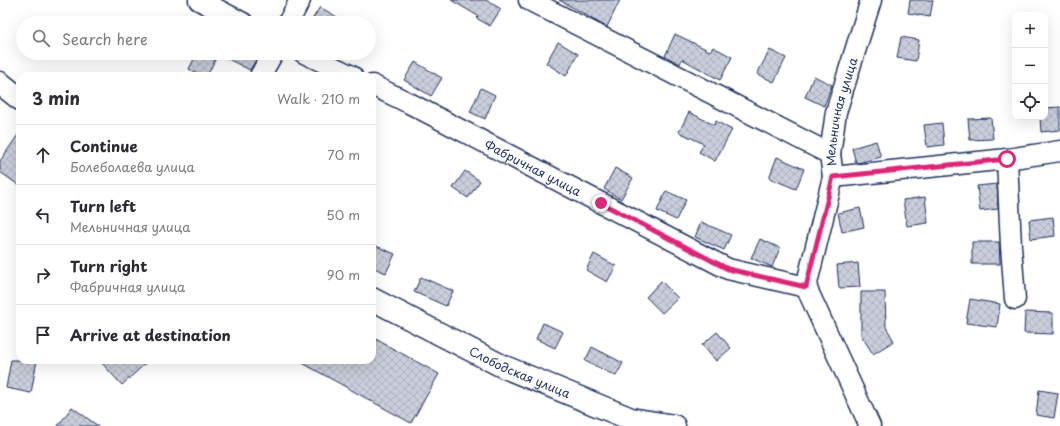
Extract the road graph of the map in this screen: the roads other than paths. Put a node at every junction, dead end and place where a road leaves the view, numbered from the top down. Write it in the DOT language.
graph roads {
  1 [pos="199,0"];
  2 [pos="300,0"];
  3 [pos="529,0"];
  4 [pos="871,0"];
  5 [pos="230,16"];
  6 [pos="292,16"];
  7 [pos="269,60"];
  8 [pos="319,60"];
  9 [pos="262,72"];
  10 [pos="344,72"];
  11 [pos="0,83"];
  12 [pos="376,87"];
  13 [pos="16,96"];
  14 [pos="1060,151"];
  15 [pos="830,154"];
  16 [pos="1007,159"];
  17 [pos="833,177"];
  18 [pos="806,287"];
  19 [pos="1015,299"];
  20 [pos="376,301"];
  21 [pos="674,426"];
  22 [pos="870,426"];
  1 -- 5 [label="street"];
  2 -- 6 [label="street"];
  3 -- 15 [label="street"];
  4 -- 15 [label="street, Мельничная улица"];
  7 -- 9 [label="street"];
  8 -- 10 [label="street"];
  11 -- 13 [label="street"];
  12 -- 18 [label="street, Фабричная улица"];
  14 -- 16 [label="street"];
  15 -- 17 [label="street, Мельничная улица"];
  16 -- 17 [label="street"];
  16 -- 19 [label="street"];
  17 -- 18 [label="street, Мельничная улица"];
  18 -- 22 [label="street"];
  20 -- 21 [label="street, Слободская улица"];
}
